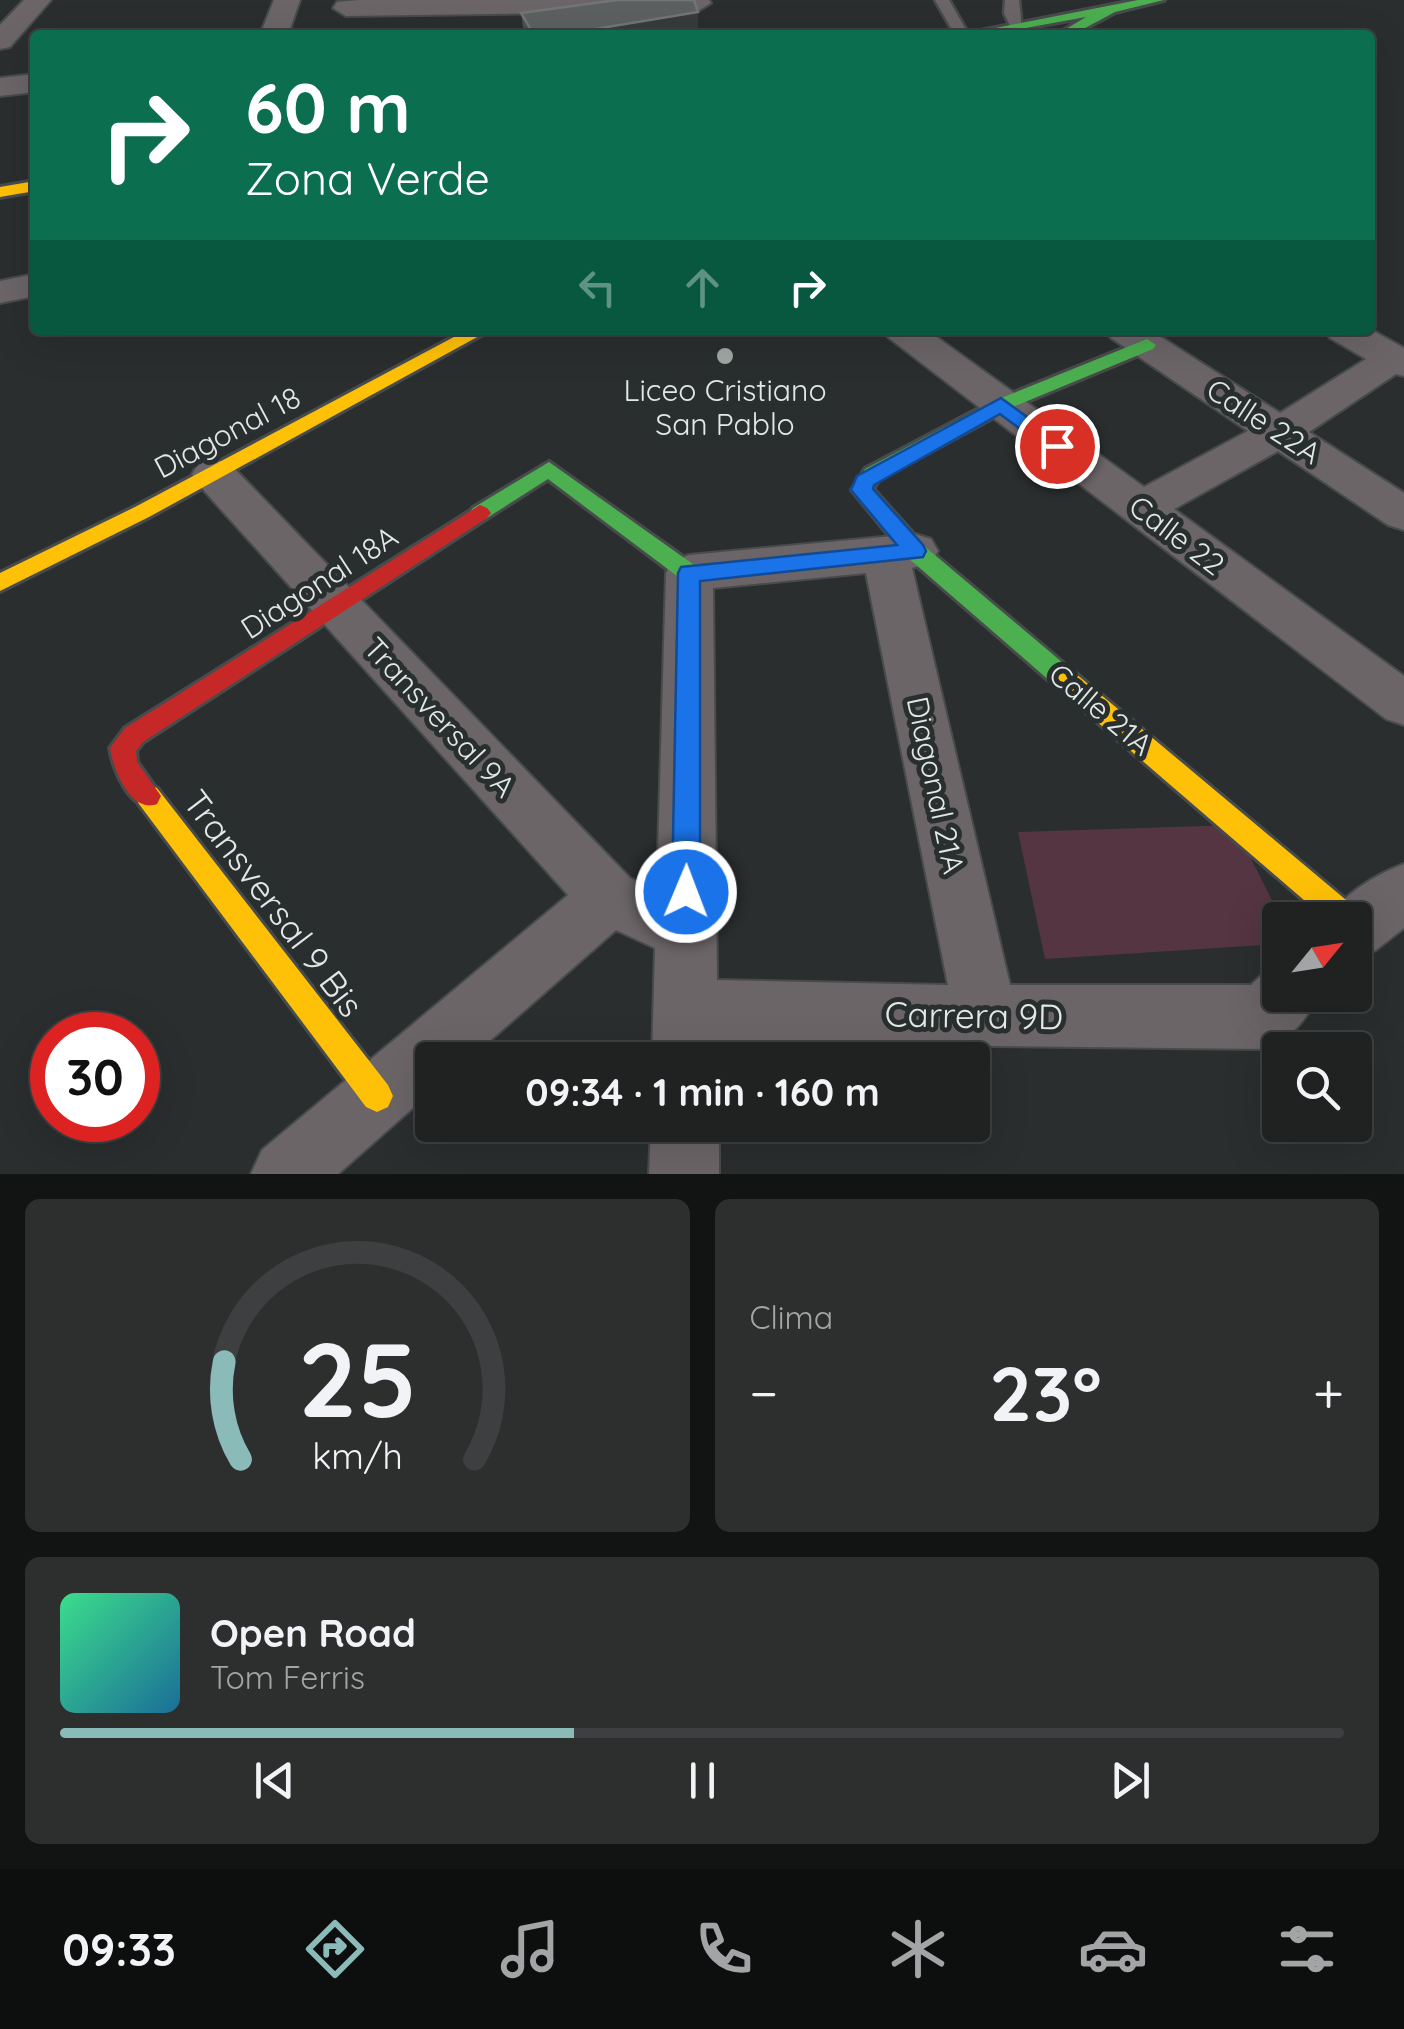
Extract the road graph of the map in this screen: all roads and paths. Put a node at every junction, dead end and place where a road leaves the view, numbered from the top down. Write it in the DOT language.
graph roads {
  1 [pos="38,0"];
  2 [pos="287,0"];
  3 [pos="942,0"];
  4 [pos="1012,0"];
  5 [pos="1158,0"];
  6 [pos="698,1"];
  7 [pos="1106,4"];
  8 [pos="346,8"];
  9 [pos="1017,26"];
  10 [pos="276,30"];
  11 [pos="706,30"];
  12 [pos="961,30"];
  13 [pos="993,30"];
  14 [pos="1069,30"];
  15 [pos="0,41"];
  16 [pos="30,83"];
  17 [pos="0,86"];
  18 [pos="30,187"];
  19 [pos="0,192"];
  20 [pos="30,286"];
  21 [pos="0,292"];
  22 [pos="471,335"];
  23 [pos="909,335"];
  24 [pos="1351,335"];
  25 [pos="1135,338"];
  26 [pos="1399,361"];
  27 [pos="1001,405"];
  28 [pos="1281,431"];
  29 [pos="214,474"];
  30 [pos="1142,508"];
  31 [pos="1404,514"];
  32 [pos="900,552"];
  33 [pos="689,573"];
  34 [pos="0,583"];
  35 [pos="337,607"];
  36 [pos="1404,704"];
  37 [pos="123,748"];
  38 [pos="1404,891"];
  39 [pos="609,898"];
  40 [pos="1325,902"];
  41 [pos="1372,913"];
  42 [pos="686,932"];
  43 [pos="1262,1006"];
  44 [pos="986,1017"];
  45 [pos="686,1035"];
  46 [pos="377,1096"];
  47 [pos="684,1142"];
  48 [pos="286,1174"];
  49 [pos="684,1174"];
  1 -- 15 [label="street"];
  2 -- 10 [label="street"];
  3 -- 12 [label="lane"];
  4 -- 9 [label="lane"];
  5 -- 7 [label="main road"];
  6 -- 8 [label="street"];
  6 -- 11 [label="street"];
  7 -- 9 [label="main road"];
  7 -- 14 [label="main road"];
  9 -- 13 [label="main road"];
  16 -- 17 [label="street"];
  18 -- 19 [label="main road"];
  20 -- 21 [label="street"];
  22 -- 29 [label="main road, Diagonal 18"];
  23 -- 27 [label="street, Calle 22"];
  24 -- 26 [label="street"];
  25 -- 27 [label="main road"];
  25 -- 28 [label="street, Calle 22A"];
  26 -- 28 [label="street"];
  27 -- 30 [label="street, Calle 22"];
  27 -- 32 [label="main road, Calle 21A"];
  28 -- 30 [label="street"];
  28 -- 31 [label="street, Calle 22A"];
  29 -- 34 [label="main road, Diagonal 18"];
  29 -- 35 [label="street, Transversal 9A"];
  30 -- 36 [label="street, Calle 22"];
  32 -- 33 [label="street"];
  32 -- 40 [label="main road, Calle 21A"];
  32 -- 44 [label="street, Diagonal 21A"];
  33 -- 35 [label="main road, Diagonal 18A"];
  33 -- 42 [label="street"];
  35 -- 37 [label="main road, Diagonal 18A"];
  35 -- 39 [label="street, Transversal 9A"];
  37 -- 46 [label="main road, Transversal 9 Bis"];
  38 -- 41 [label="street"];
  39 -- 42 [label="street, Transversal 9A"];
  39 -- 46 [label="street"];
  42 -- 45 [label="street"];
  43 -- 44 [label="street, Carrera 9D"];
  44 -- 45 [label="street, Carrera 9D"];
  46 -- 48 [label="street"];
  47 -- 49 [label="street"];
}
